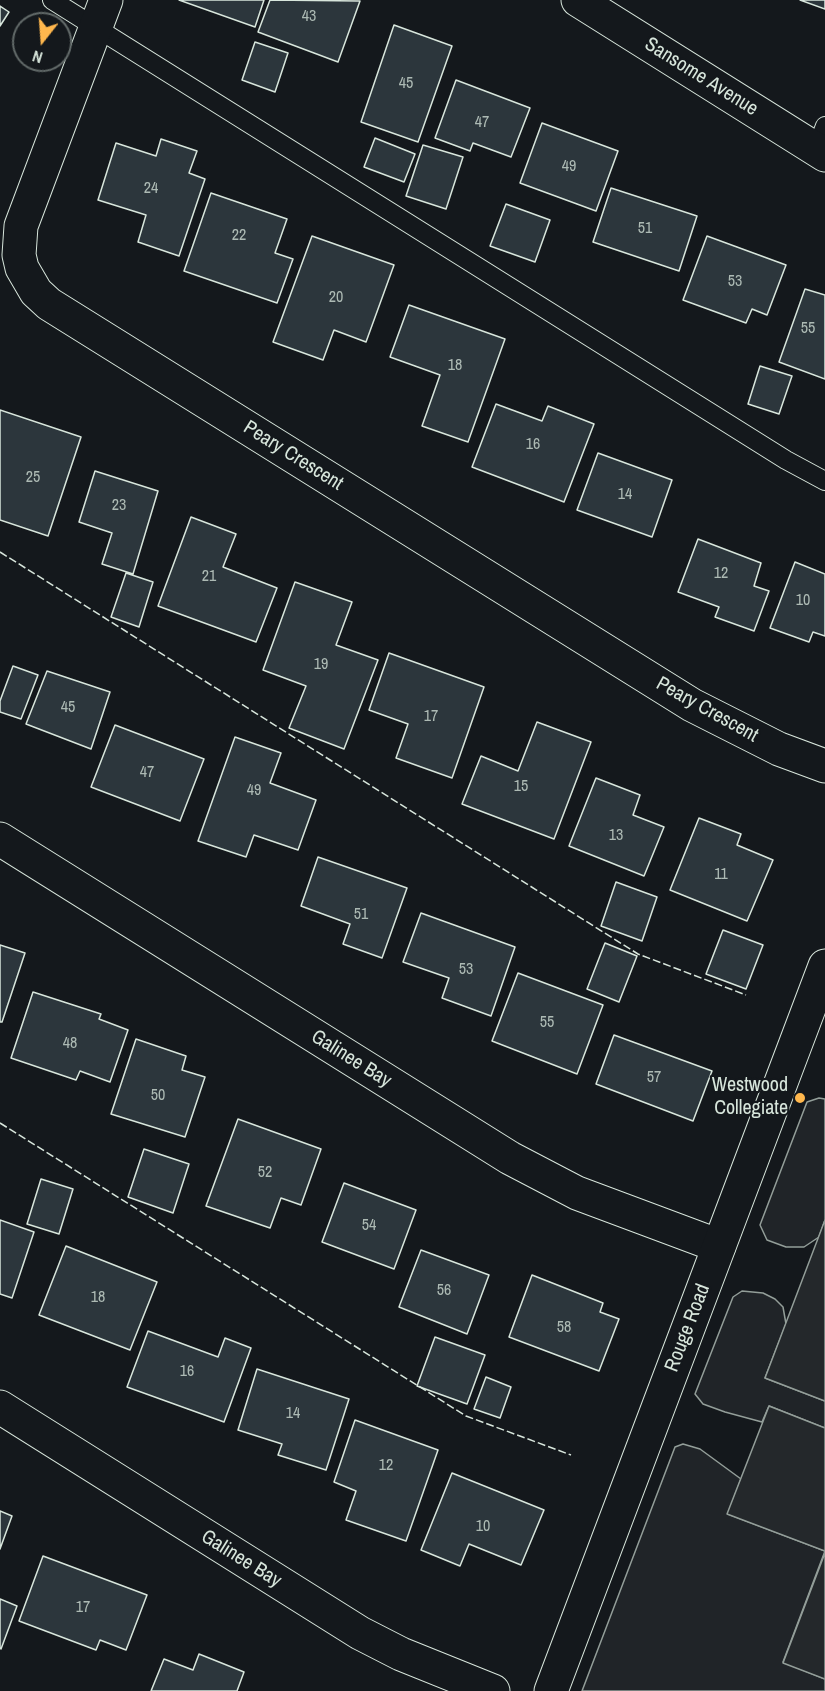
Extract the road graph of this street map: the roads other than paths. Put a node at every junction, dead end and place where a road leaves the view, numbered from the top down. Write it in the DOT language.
graph roads {
  1 [pos="52,0"];
  2 [pos="578,0"];
  3 [pos="101,14"];
  4 [pos="822,144"];
  5 [pos="825,481"];
  6 [pos="825,766"];
  7 [pos="0,838"];
  8 [pos="825,966"];
  9 [pos="719,1246"];
  10 [pos="0,1407"];
  11 [pos="492,1691"];
  12 [pos="551,1691"];
  1 -- 3 [label="lane"];
  2 -- 4 [label="street, Sansome Avenue"];
  3 -- 5 [label="lane"];
  3 -- 6 [label="street, Peary Crescent"];
  7 -- 9 [label="street, Galinee Bay"];
  8 -- 9 [label="street, Rouge Road"];
  9 -- 12 [label="street, Rouge Road"];
  10 -- 11 [label="street, Galinee Bay"];
}
